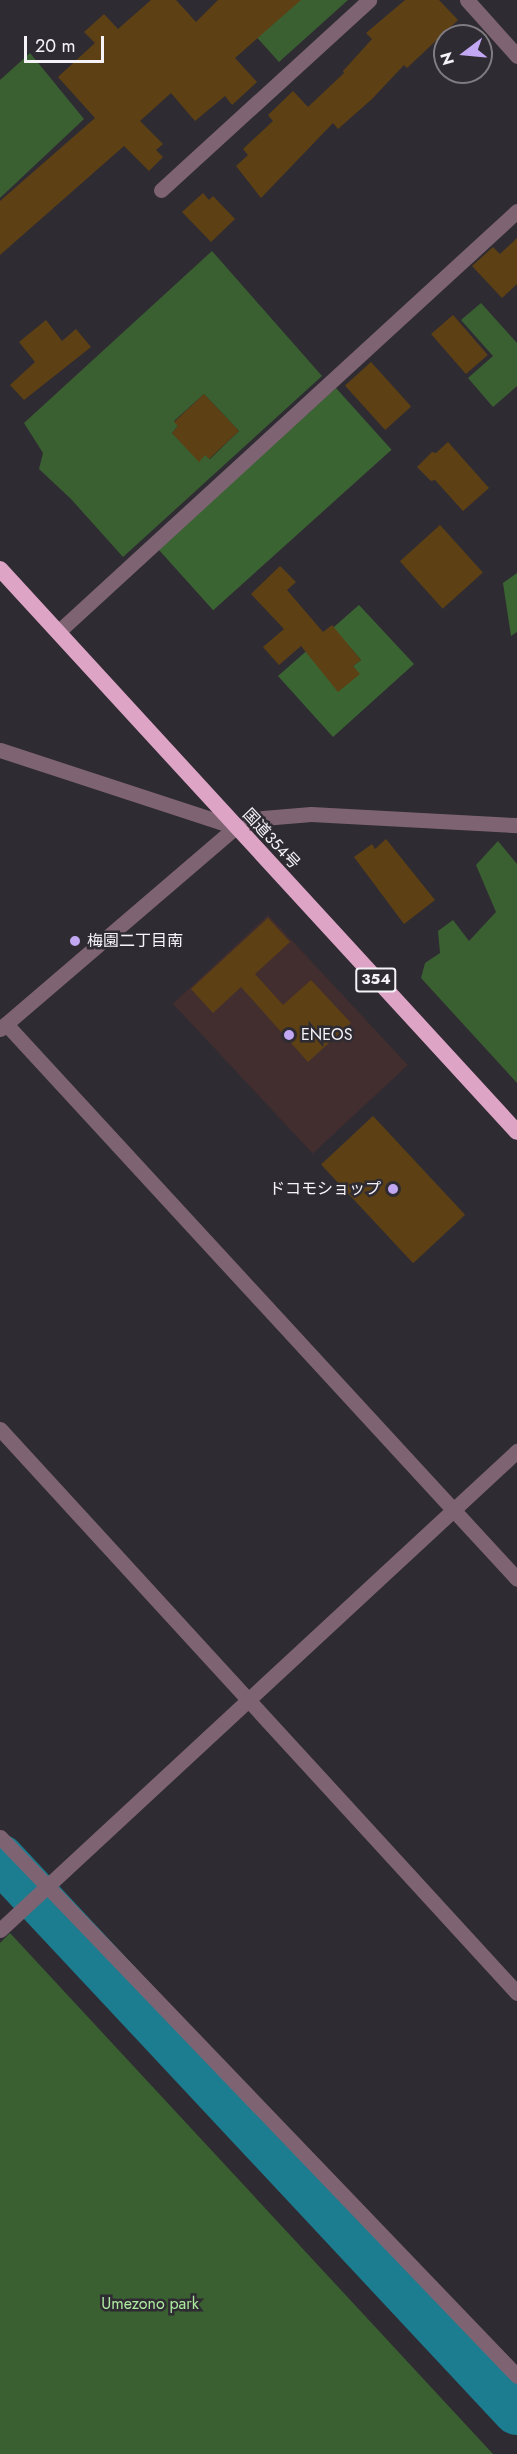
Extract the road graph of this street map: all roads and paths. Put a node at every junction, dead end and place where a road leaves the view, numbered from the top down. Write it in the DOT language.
graph roads {
  1 [pos="369,0"];
  2 [pos="467,0"];
  3 [pos="517,56"];
  4 [pos="161,190"];
  5 [pos="517,211"];
  6 [pos="0,569"];
  7 [pos="58,632"];
  8 [pos="0,750"];
  9 [pos="517,825"];
  10 [pos="236,827"];
  11 [pos="3,1027"];
  12 [pos="517,1132"];
  13 [pos="0,1429"];
  14 [pos="517,1451"];
  15 [pos="453,1510"];
  16 [pos="517,1579"];
  17 [pos="250,1701"];
  18 [pos="0,1838"];
  19 [pos="45,1888"];
  20 [pos="0,1930"];
  21 [pos="517,1994"];
  22 [pos="517,2376"];
  1 -- 4 [label="street"];
  2 -- 3 [label="street"];
  5 -- 7 [label="street"];
  6 -- 7 [label="highway, 国道354号 / 354"];
  7 -- 10 [label="highway, 国道354号 / 354"];
  8 -- 10 [label="street"];
  9 -- 10 [label="street"];
  10 -- 11 [label="street"];
  10 -- 12 [label="highway, 国道354号 / 354"];
  11 -- 15 [label="street"];
  13 -- 17 [label="street"];
  14 -- 15 [label="street"];
  15 -- 16 [label="street"];
  15 -- 17 [label="street"];
  17 -- 19 [label="street"];
  17 -- 21 [label="street"];
  18 -- 19 [label="street"];
  19 -- 20 [label="street"];
  19 -- 22 [label="street"];
}
